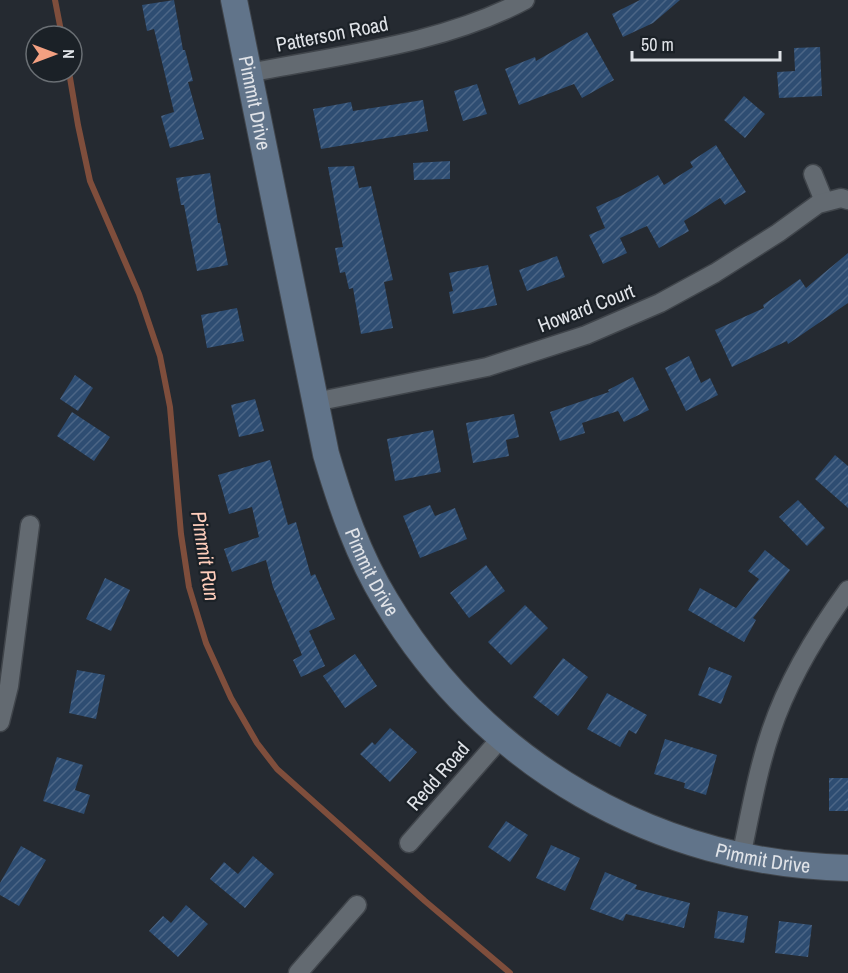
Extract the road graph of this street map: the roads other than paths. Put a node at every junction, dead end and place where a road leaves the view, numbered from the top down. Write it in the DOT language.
graph roads {
  1 [pos="234,0"];
  2 [pos="525,0"];
  3 [pos="249,73"];
  4 [pos="813,174"];
  5 [pos="848,200"];
  6 [pos="824,201"];
  7 [pos="315,402"];
  8 [pos="30,525"];
  9 [pos="848,590"];
  10 [pos="0,722"];
  11 [pos="501,738"];
  12 [pos="409,843"];
  13 [pos="741,857"];
  14 [pos="848,868"];
  15 [pos="357,905"];
  16 [pos="298,973"];
  1 -- 3 [label="street, Pimmit Drive"];
  2 -- 3 [label="street, Patterson Road"];
  3 -- 7 [label="street, Pimmit Drive"];
  4 -- 6 [label="street"];
  5 -- 6 [label="street"];
  6 -- 7 [label="street, Howard Court"];
  7 -- 11 [label="street, Pimmit Drive"];
  8 -- 10 [label="street"];
  9 -- 13 [label="street"];
  11 -- 12 [label="street, Redd Road"];
  11 -- 13 [label="street, Pimmit Drive"];
  13 -- 14 [label="street, Pimmit Drive"];
  15 -- 16 [label="street"];
}
